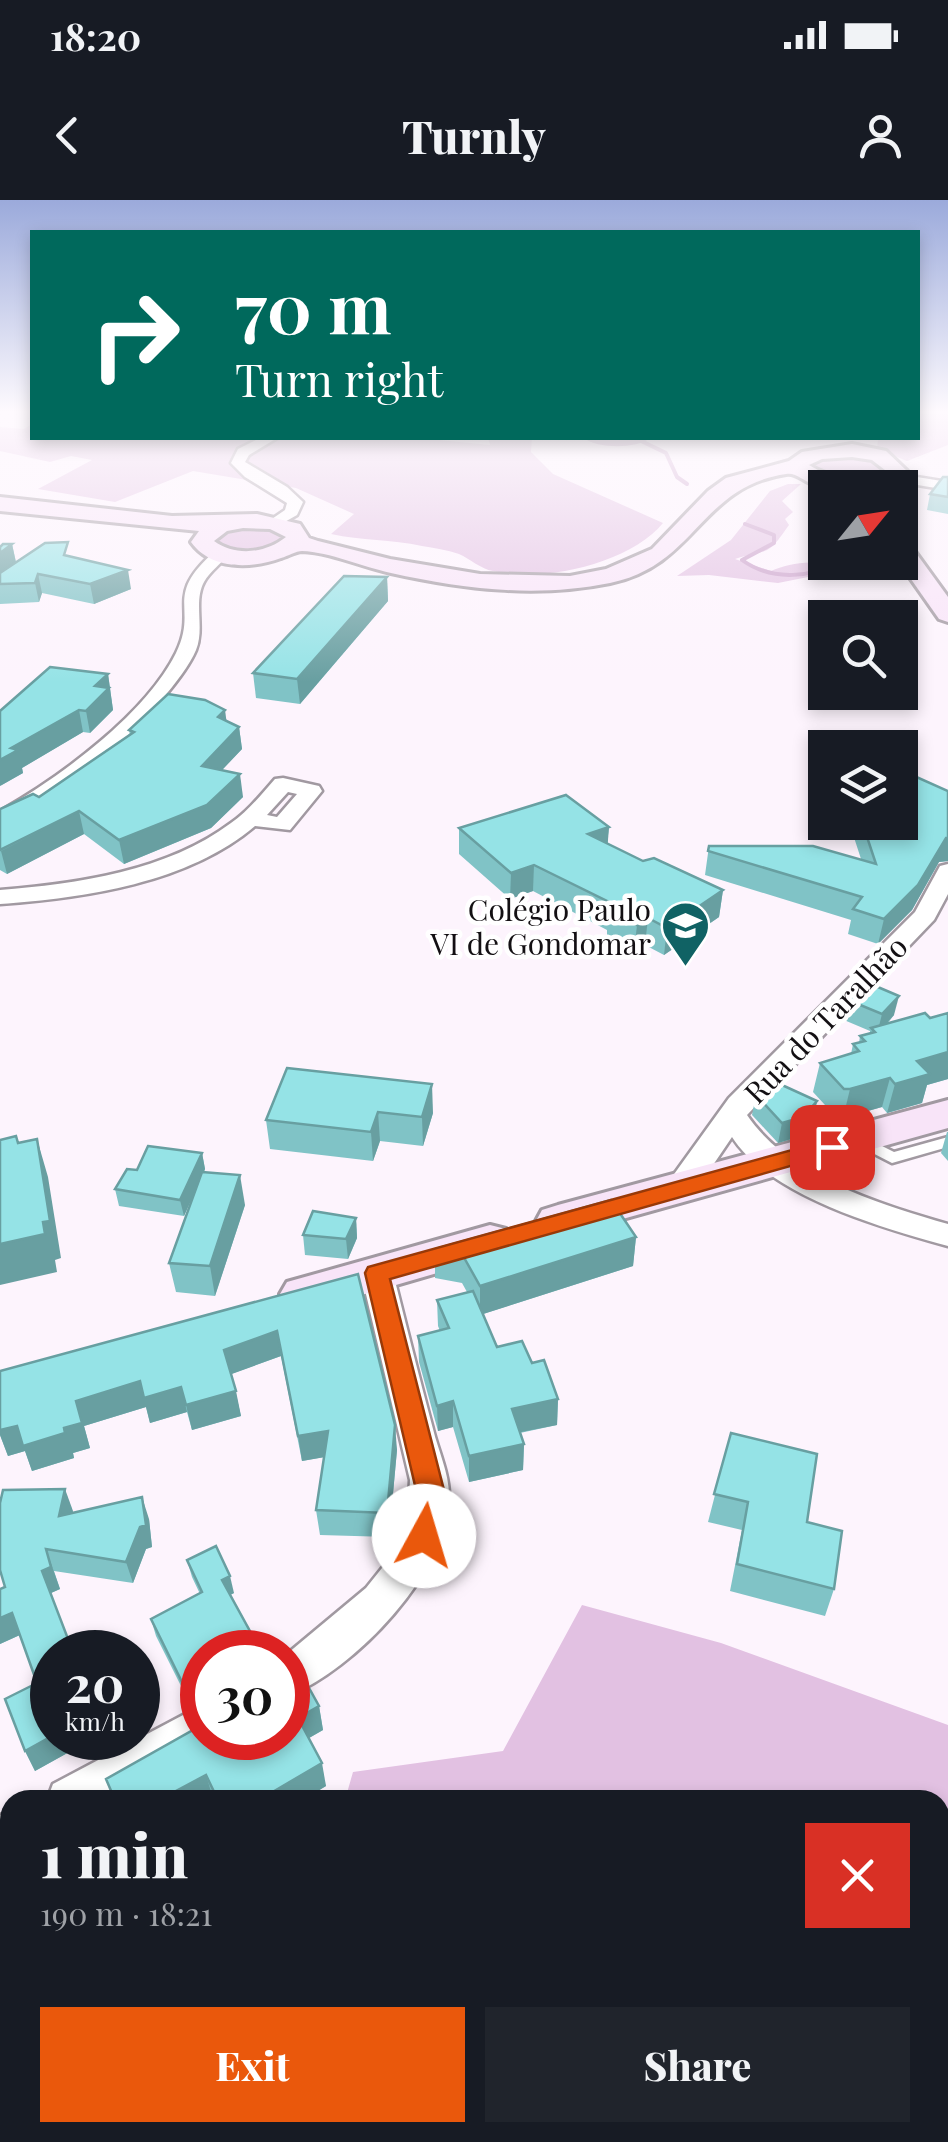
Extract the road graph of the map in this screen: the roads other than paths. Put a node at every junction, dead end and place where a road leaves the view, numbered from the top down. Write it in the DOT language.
graph roads {
  1 [pos="294,501"];
  2 [pos="714,501"];
  3 [pos="732,501"];
  4 [pos="0,507"];
  5 [pos="274,523"];
  6 [pos="229,524"];
  7 [pos="297,538"];
  8 [pos="211,548"];
  9 [pos="918,548"];
  10 [pos="265,555"];
  11 [pos="918,572"];
  12 [pos="948,588"];
  13 [pos="948,614"];
  14 [pos="251,818"];
  15 [pos="0,820"];
  16 [pos="948,871"];
  17 [pos="0,897"];
  18 [pos="948,1114"];
  19 [pos="733,1117"];
  20 [pos="860,1140"];
  21 [pos="948,1142"];
  22 [pos="777,1162"];
  23 [pos="683,1185"];
  24 [pos="948,1236"];
  25 [pos="377,1273"];
  26 [pos="266,1305"];
  27 [pos="310,1662"];
  28 [pos="180,1738"];
  29 [pos="87,1790"];
  1 -- 5 [label="street"];
  2 -- 7 [label="main road"];
  3 -- 10 [label="main road"];
  4 -- 6 [label="main road"];
  4 -- 8 [label="main road"];
  5 -- 6 [label="main road"];
  5 -- 7 [label="main road"];
  6 -- 8 [label="main road"];
  7 -- 10 [label="main road"];
  8 -- 10 [label="main road"];
  8 -- 15 [label="street"];
  9 -- 12 [label="main road"];
  11 -- 13 [label="main road"];
  14 -- 17 [label="street"];
  16 -- 19 [label="street, Rua do Taralhão"];
  18 -- 20 [label="main road"];
  19 -- 22 [label="street, Rua do Taralhão"];
  19 -- 23 [label="street, Rua do Taralhão"];
  20 -- 21 [label="lane"];
  20 -- 22 [label="main road"];
  22 -- 23 [label="main road"];
  22 -- 24 [label="street, Rua do Taralhão"];
  23 -- 25 [label="main road"];
  25 -- 26 [label="main road"];
  25 -- 27 [label="street"];
  28 -- 29 [label="street"];
}
